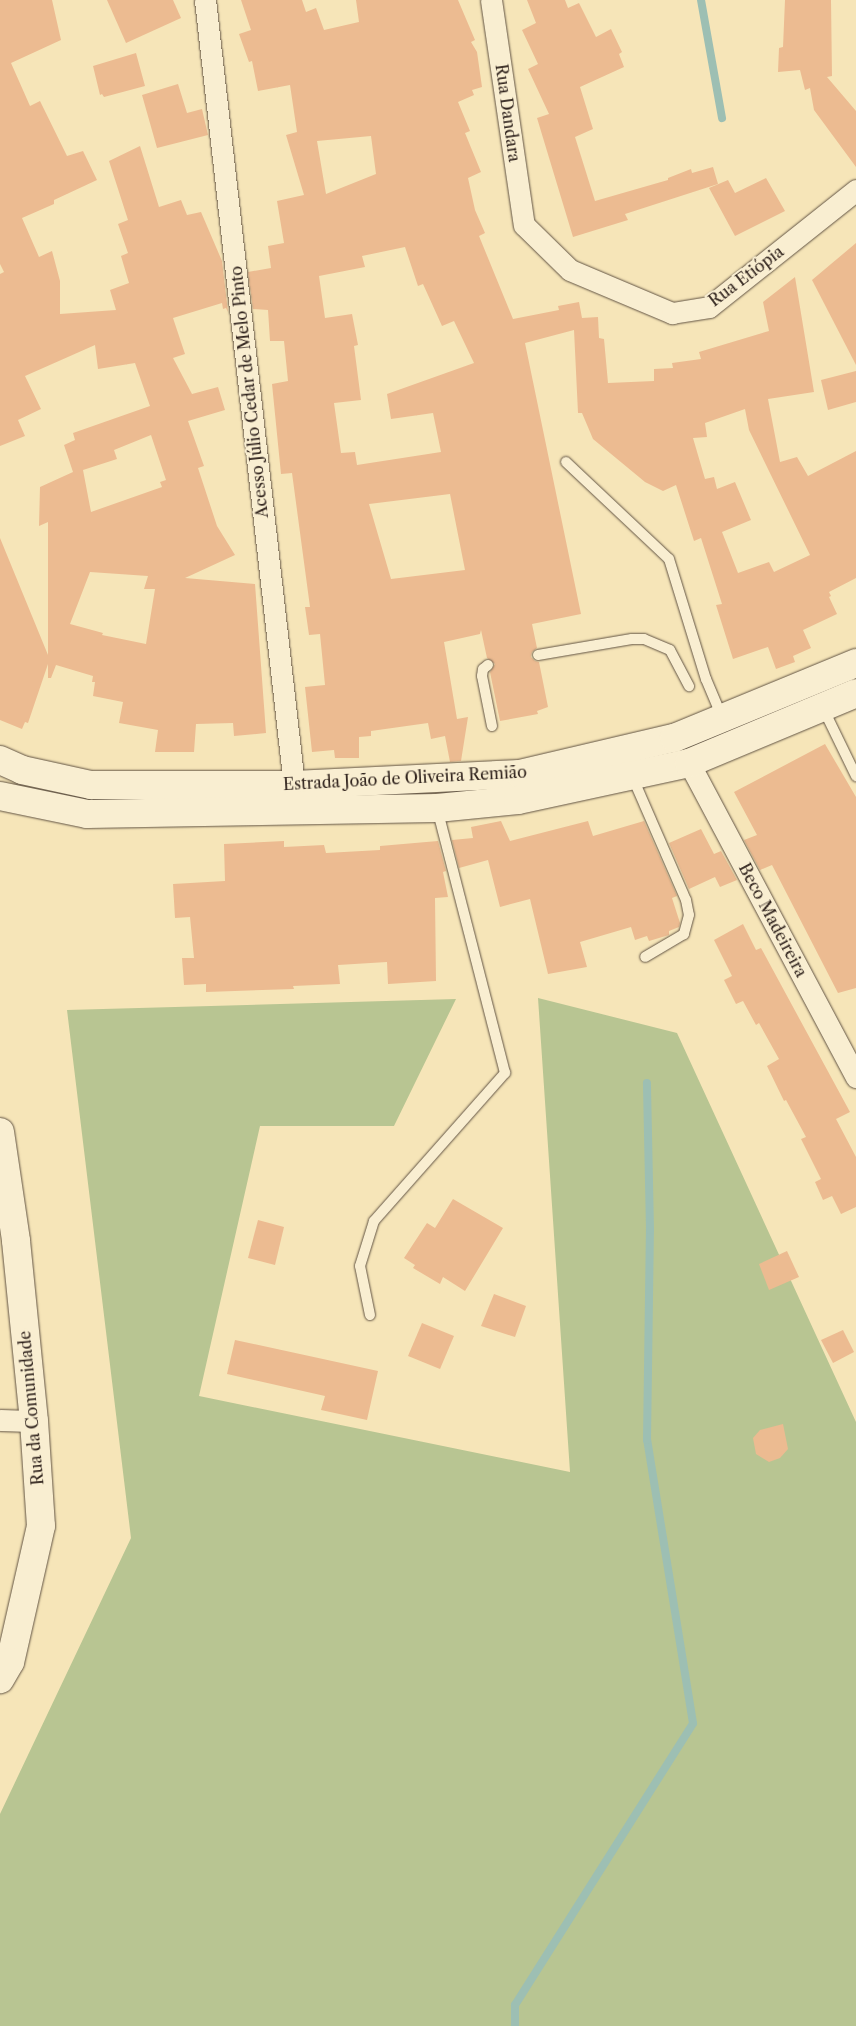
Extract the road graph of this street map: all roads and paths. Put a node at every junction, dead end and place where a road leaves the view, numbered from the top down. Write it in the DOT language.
graph roads {
  1 [pos="205,0"];
  2 [pos="491,0"];
  3 [pos="856,190"];
  4 [pos="524,225"];
  5 [pos="566,462"];
  6 [pos="538,655"];
  7 [pos="856,663"];
  8 [pos="488,665"];
  9 [pos="689,686"];
  10 [pos="856,692"];
  11 [pos="823,707"];
  12 [pos="723,718"];
  13 [pos="492,726"];
  14 [pos="0,760"];
  15 [pos="689,763"];
  16 [pos="631,776"];
  17 [pos="856,776"];
  18 [pos="294,785"];
  19 [pos="0,796"];
  20 [pos="437,808"];
  21 [pos="645,957"];
  22 [pos="856,1077"];
  23 [pos="0,1132"];
  24 [pos="370,1315"];
  25 [pos="0,1420"];
  26 [pos="34,1421"];
  27 [pos="0,1679"];
  1 -- 18 [label="street, Acesso Júlio Cedar de Melo Pinto"];
  2 -- 4 [label="street, Rua Dandara"];
  3 -- 4 [label="street, Rua Etiópia"];
  5 -- 12 [label="lane"];
  6 -- 9 [label="lane"];
  7 -- 12 [label="main road, Estrada João de Oliveira Remião"];
  8 -- 13 [label="lane"];
  10 -- 11 [label="main road, Estrada João de Oliveira Remião"];
  11 -- 15 [label="main road, Estrada João de Oliveira Remião"];
  11 -- 17 [label="lane"];
  12 -- 18 [label="main road, Estrada João de Oliveira Remião"];
  14 -- 18 [label="main road, Estrada João de Oliveira Remião"];
  15 -- 16 [label="main road, Estrada João de Oliveira Remião"];
  15 -- 22 [label="street, Beco Madeireira"];
  16 -- 20 [label="main road, Estrada João de Oliveira Remião"];
  16 -- 21 [label="lane"];
  19 -- 20 [label="main road, Estrada João de Oliveira Remião"];
  20 -- 24 [label="lane"];
  23 -- 26 [label="main road, Rua da Comunidade"];
  25 -- 26 [label="street"];
  26 -- 27 [label="main road, Rua da Comunidade"];
}
